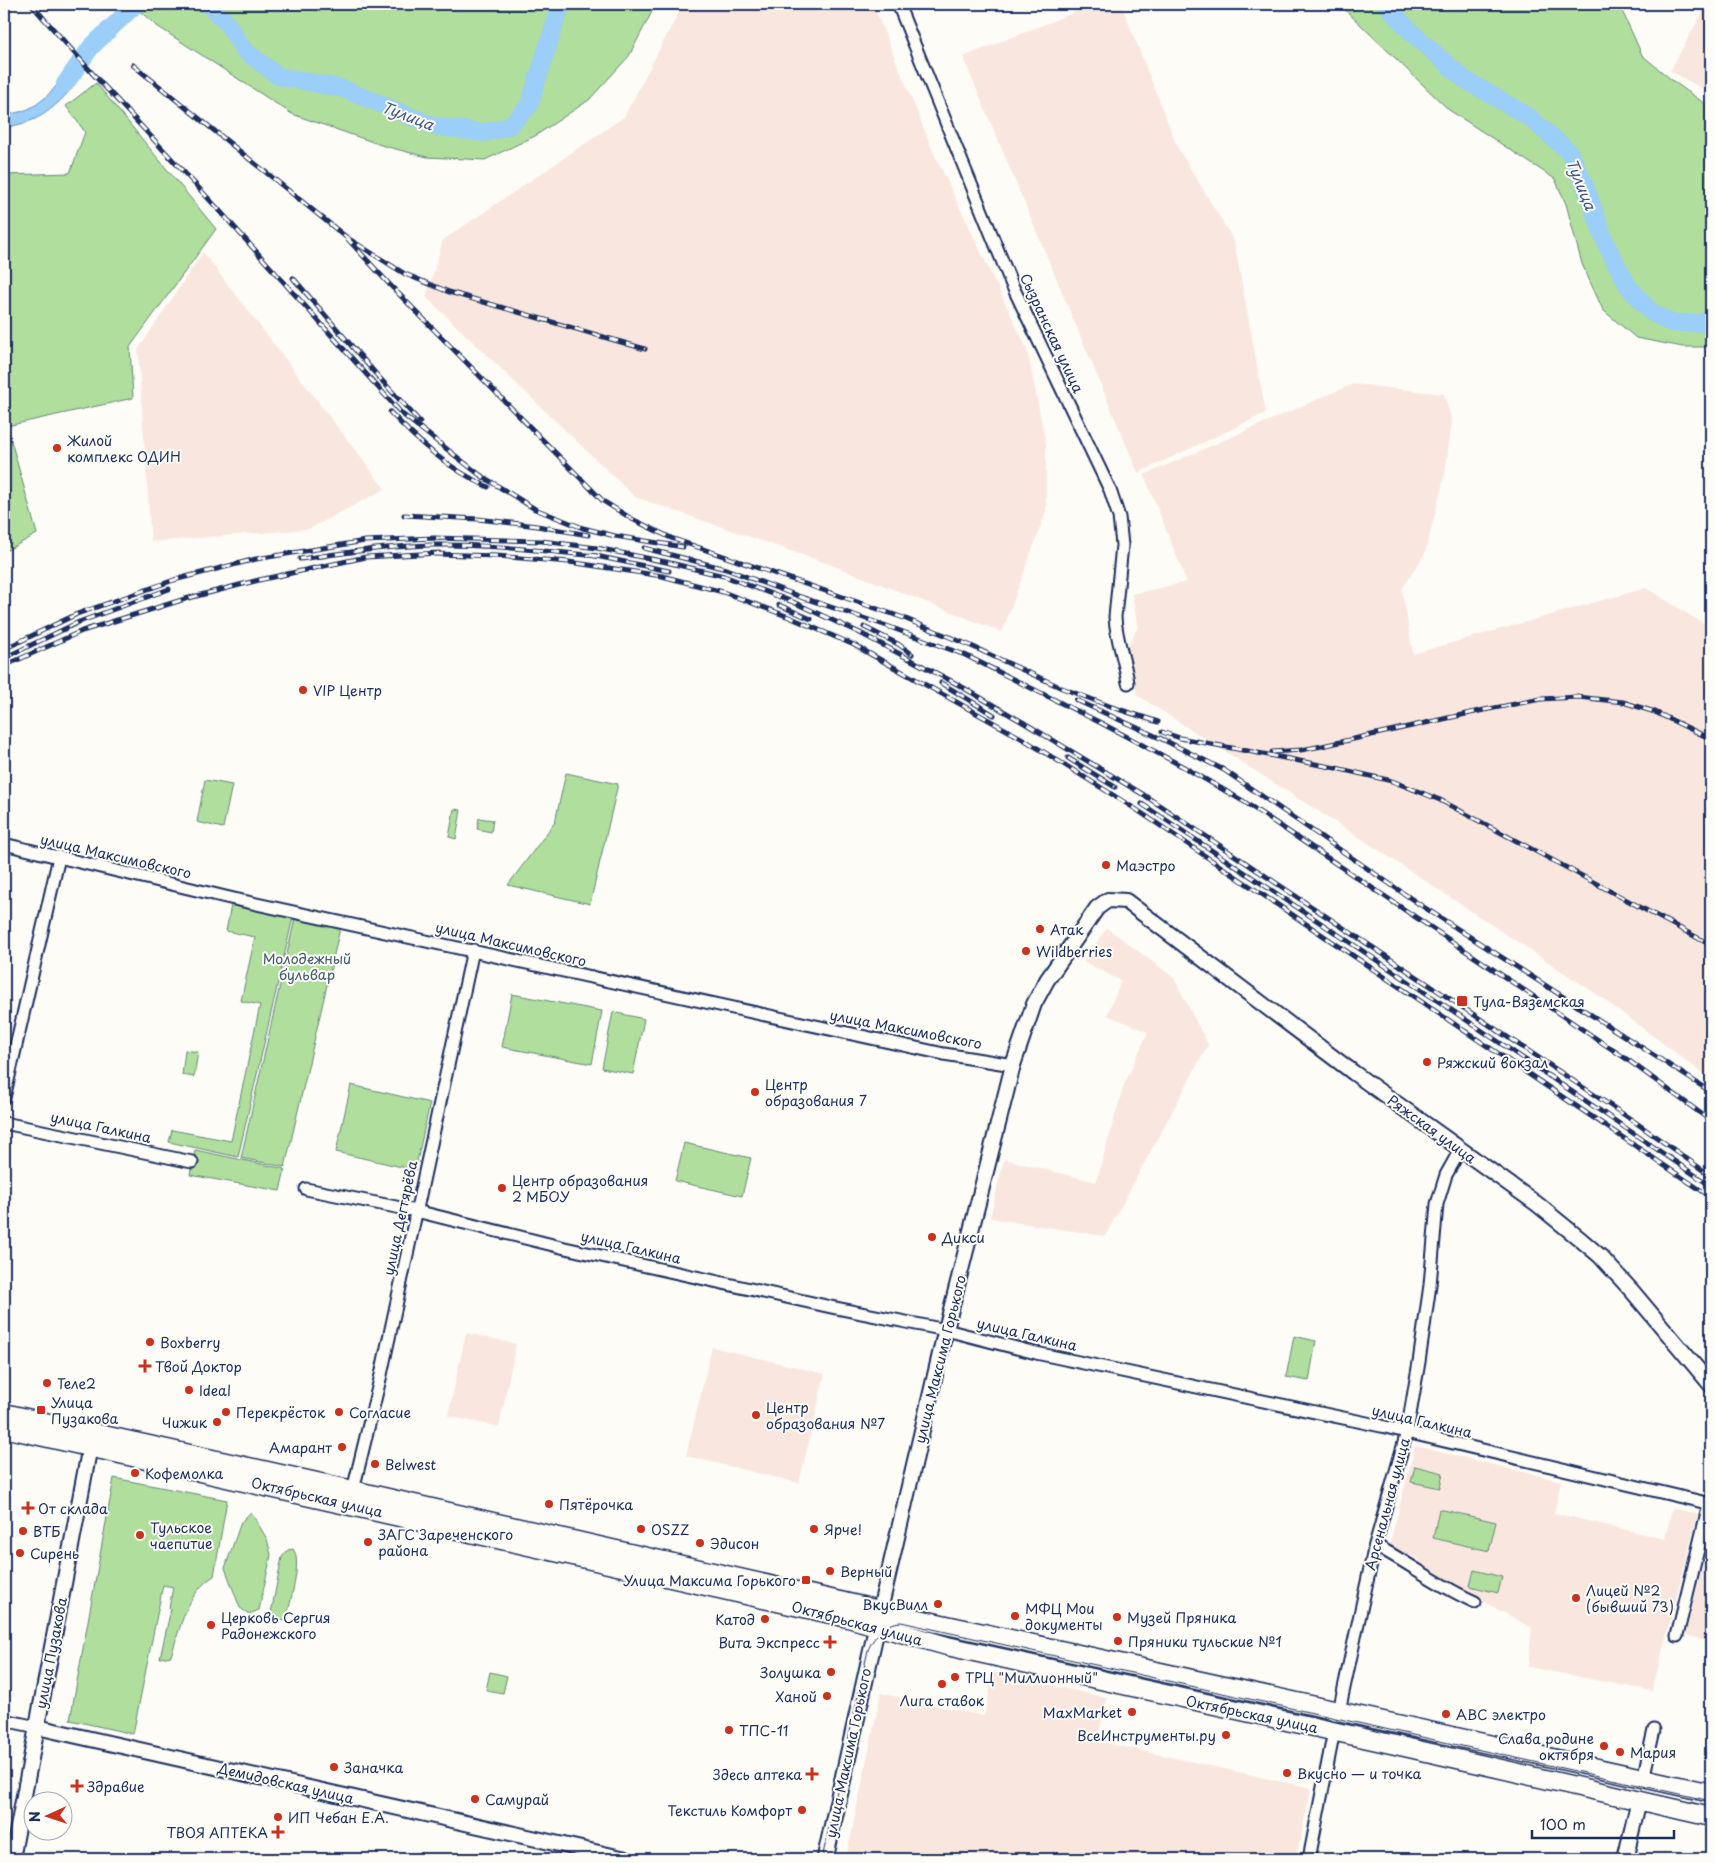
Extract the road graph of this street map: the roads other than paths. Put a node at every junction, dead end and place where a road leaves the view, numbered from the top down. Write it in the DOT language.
graph roads {
  1 [pos="898,4"];
  2 [pos="1128,684"];
  3 [pos="4,844"];
  4 [pos="59,857"];
  5 [pos="1126,901"];
  6 [pos="473,950"];
  7 [pos="1013,1065"];
  8 [pos="4,1098"];
  9 [pos="4,1122"];
  10 [pos="1460,1150"];
  11 [pos="192,1162"];
  12 [pos="306,1190"];
  13 [pos="416,1211"];
  14 [pos="946,1330"];
  15 [pos="1711,1385"];
  16 [pos="4,1413"];
  17 [pos="4,1428"];
  18 [pos="1407,1432"];
  19 [pos="91,1440"];
  20 [pos="116,1445"];
  21 [pos="353,1490"];
  22 [pos="1710,1504"];
  23 [pos="1375,1545"];
  24 [pos="1475,1602"];
  25 [pos="878,1618"];
  26 [pos="1677,1636"];
  27 [pos="1338,1711"];
  28 [pos="4,1720"];
  29 [pos="37,1727"];
  30 [pos="1654,1730"];
  31 [pos="1334,1731"];
  32 [pos="1644,1779"];
  33 [pos="1711,1793"];
  34 [pos="1639,1800"];
  35 [pos="1711,1817"];
  36 [pos="12,1859"];
  37 [pos="626,1859"];
  38 [pos="825,1859"];
  39 [pos="1309,1859"];
  40 [pos="1625,1859"];
  1 -- 2 [label="street, Сызранская улица"];
  3 -- 4 [label="street, улица Максимовского"];
  4 -- 6 [label="street, улица Максимовского"];
  4 -- 8 [label="street"];
  5 -- 7 [label="street, улица Максима Горького"];
  5 -- 10 [label="street, Ряжская улица"];
  6 -- 7 [label="street, улица Максимовского"];
  6 -- 13 [label="street, улица Дегтярёва"];
  7 -- 14 [label="street, улица Максима Горького"];
  9 -- 11 [label="street, улица Галкина"];
  10 -- 15 [label="street, Ряжская улица"];
  10 -- 18 [label="street, Арсенальная улица"];
  12 -- 13 [label="street, улица Галкина"];
  13 -- 14 [label="street, улица Галкина"];
  13 -- 21 [label="street, улица Дегтярёва"];
  14 -- 18 [label="street, улица Галкина"];
  14 -- 25 [label="street, улица Максима Горького"];
  16 -- 19 [label="main road, Октябрьская улица"];
  17 -- 19 [label="main road, Октябрьская улица"];
  18 -- 22 [label="street, улица Галкина"];
  18 -- 23 [label="street, Арсенальная улица"];
  19 -- 20 [label="main road, Октябрьская улица"];
  19 -- 29 [label="street, улица Пузакова"];
  20 -- 21 [label="main road, Октябрьская улица"];
  20 -- 25 [label="main road, Октябрьская улица"];
  21 -- 25 [label="main road, Октябрьская улица"];
  22 -- 26 [label="street"];
  23 -- 24 [label="street"];
  23 -- 27 [label="street, Арсенальная улица"];
  25 -- 27 [label="main road, Октябрьская улица"];
  25 -- 31 [label="main road, Октябрьская улица"];
  25 -- 38 [label="main road, улица Максима Горького"];
  27 -- 31 [label="main road, Арсенальная улица"];
  27 -- 32 [label="main road, Октябрьская улица"];
  28 -- 29 [label="street, Демидовская улица"];
  29 -- 36 [label="street, улица Пузакова"];
  29 -- 37 [label="street, Демидовская улица"];
  30 -- 32 [label="street"];
  31 -- 34 [label="main road, Октябрьская улица"];
  31 -- 39 [label="street, Арсенальная улица"];
  32 -- 33 [label="main road, Октябрьская улица"];
  32 -- 34 [label="main road"];
  34 -- 35 [label="main road, Октябрьская улица"];
  34 -- 40 [label="street"];
}
